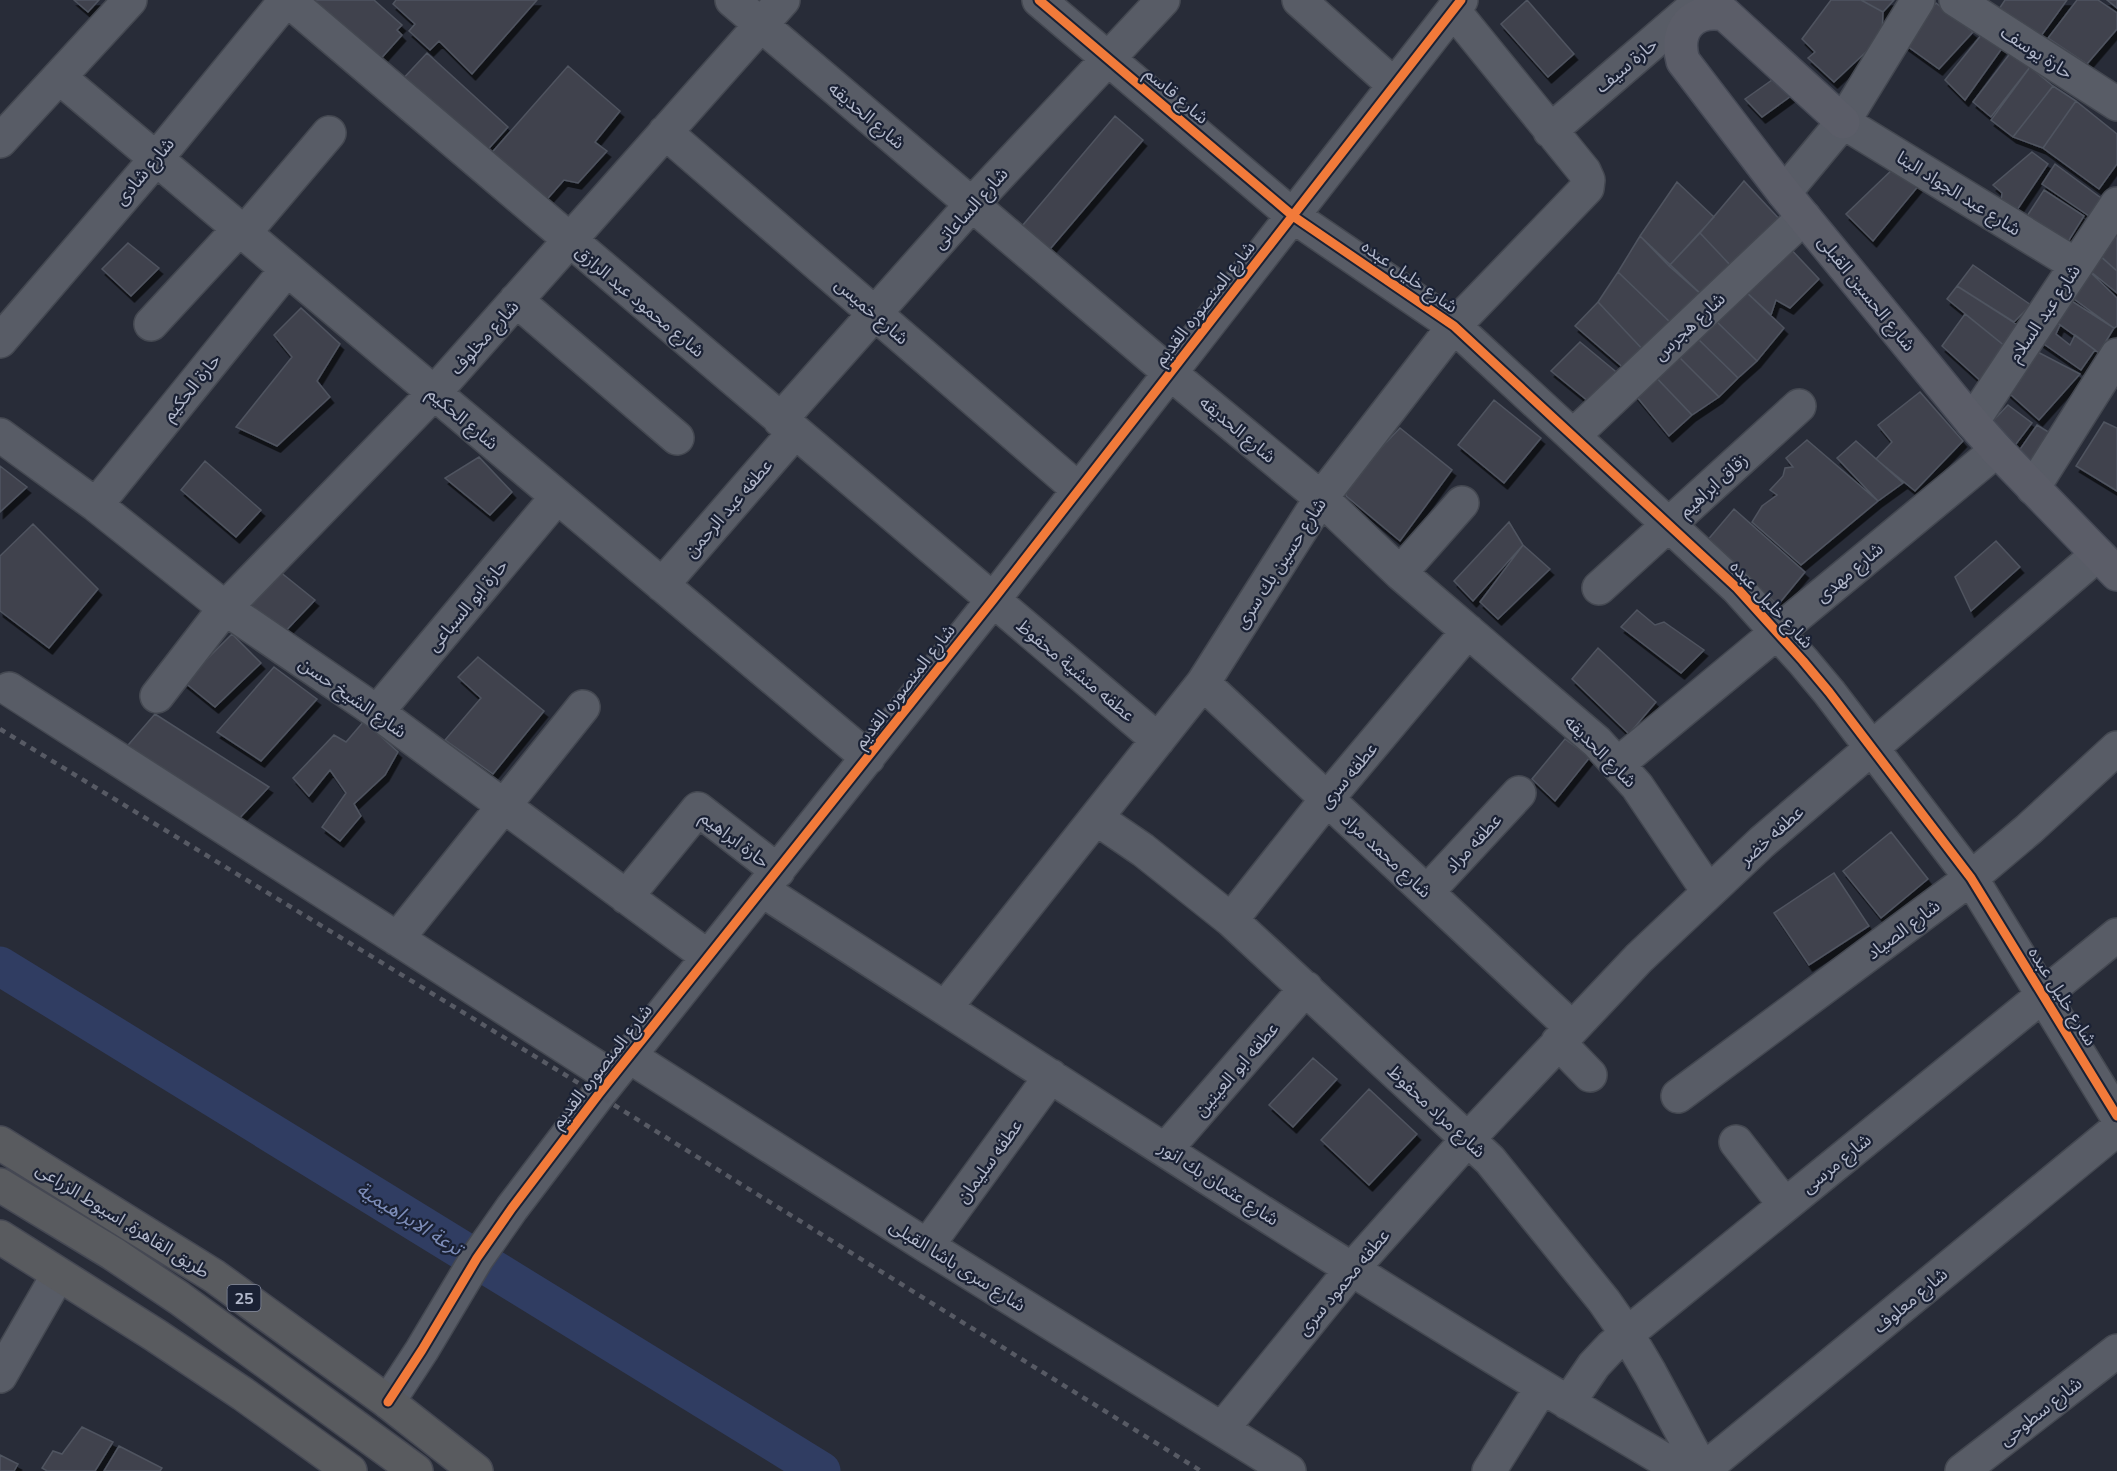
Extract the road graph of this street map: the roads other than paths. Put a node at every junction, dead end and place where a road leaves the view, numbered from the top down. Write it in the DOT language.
graph roads {
  1 [pos="130,0"];
  2 [pos="287,0"];
  3 [pos="732,0"];
  4 [pos="783,0"];
  5 [pos="1039,0"];
  6 [pos="1163,0"];
  7 [pos="1299,0"];
  8 [pos="1918,0"];
  9 [pos="1956,0"];
  10 [pos="1457,5"];
  11 [pos="1714,5"];
  12 [pos="761,24"];
  13 [pos="1108,59"];
  14 [pos="59,77"];
  15 [pos="1394,85"];
  16 [pos="2117,104"];
  17 [pos="1843,122"];
  18 [pos="1550,131"];
  19 [pos="665,132"];
  20 [pos="329,133"];
  21 [pos="0,141"];
  22 [pos="156,159"];
  23 [pos="972,204"];
  24 [pos="2117,204"];
  25 [pos="1794,205"];
  26 [pos="1293,216"];
  27 [pos="241,231"];
  28 [pos="569,241"];
  29 [pos="2076,265"];
  30 [pos="287,269"];
  31 [pos="516,300"];
  32 [pos="875,314"];
  33 [pos="151,324"];
  34 [pos="1454,326"];
  35 [pos="0,341"];
  36 [pos="2117,355"];
  37 [pos="1170,373"];
  38 [pos="434,393"];
  39 [pos="1799,406"];
  40 [pos="1972,422"];
  41 [pos="787,426"];
  42 [pos="0,435"];
  43 [pos="1573,436"];
  44 [pos="677,438"];
  45 [pos="1997,450"];
  46 [pos="2033,488"];
  47 [pos="1079,490"];
  48 [pos="557,497"];
  49 [pos="1321,498"];
  50 [pos="1462,503"];
  51 [pos="96,505"];
  52 [pos="1669,526"];
  53 [pos="2107,564"];
  54 [pos="1400,573"];
  55 [pos="662,585"];
  56 [pos="1599,588"];
  57 [pos="993,600"];
  58 [pos="225,608"];
  59 [pos="1468,631"];
  60 [pos="1777,631"];
  61 [pos="1203,683"];
  62 [pos="9,690"];
  63 [pos="157,696"];
  64 [pos="583,707"];
  65 [pos="377,712"];
  66 [pos="1158,740"];
  67 [pos="1872,748"];
  68 [pos="2117,748"];
  69 [pos="867,758"];
  70 [pos="1618,764"];
  71 [pos="1519,793"];
  72 [pos="1327,799"];
  73 [pos="503,806"];
  74 [pos="1096,818"];
  75 [pos="1971,878"];
  76 [pos="770,880"];
  77 [pos="1708,891"];
  78 [pos="1427,892"];
  79 [pos="626,897"];
  80 [pos="1231,920"];
  81 [pos="2117,935"];
  82 [pos="396,939"];
  83 [pos="708,957"];
  84 [pos="1306,988"];
  85 [pos="2043,996"];
  86 [pos="945,1008"];
  87 [pos="1565,1035"];
  88 [pos="620,1067"];
  89 [pos="1590,1075"];
  90 [pos="1051,1076"];
  91 [pos="1678,1096"];
  92 [pos="2117,1116"];
  93 [pos="2117,1129"];
  94 [pos="1468,1139"];
  95 [pos="1736,1142"];
  96 [pos="0,1143"];
  97 [pos="1166,1149"];
  98 [pos="0,1185"];
  99 [pos="1785,1205"];
  100 [pos="0,1237"];
  101 [pos="927,1246"];
  102 [pos="1353,1269"];
  103 [pos="58,1275"];
  104 [pos="1627,1334"];
  105 [pos="2117,1351"];
  106 [pos="0,1376"];
  107 [pos="1555,1395"];
  108 [pos="388,1402"];
  109 [pos="1222,1430"];
  110 [pos="333,1466"];
  111 [pos="416,1471"];
  112 [pos="476,1471"];
  113 [pos="1289,1471"];
  114 [pos="1489,1471"];
  115 [pos="1679,1471"];
  116 [pos="1702,1471"];
  117 [pos="1962,1471"];
  1 -- 14 [label="street"];
  2 -- 22 [label="street, شارع شادى"];
  2 -- 28 [label="street, شارع محمود عبد الرازق"];
  3 -- 12 [label="street, شارع الحديقه"];
  4 -- 12 [label="street, شارع مخلوف"];
  5 -- 13 [label="street, شارع قاسم"];
  6 -- 13 [label="street, شارع الساعاتى"];
  7 -- 15 [label="street"];
  8 -- 17 [label="street, شارع هجرس"];
  9 -- 16 [label="street, حارة يوسف"];
  10 -- 15 [label="street, شارع المنصوره القديم"];
  10 -- 18 [label="street"];
  11 -- 17 [label="main road"];
  11 -- 18 [label="street, حارة سيف"];
  11 -- 25 [label="main road, شارع الحسين القبلى"];
  12 -- 19 [label="street, شارع مخلوف"];
  12 -- 23 [label="street, شارع الحديقه"];
  13 -- 23 [label="street, شارع الساعاتى"];
  13 -- 26 [label="street, شارع قاسم"];
  14 -- 21 [label="street"];
  14 -- 22 [label="street, شارع الحكيم"];
  15 -- 26 [label="street, شارع المنصوره القديم"];
  17 -- 25 [label="street, شارع هجرس"];
  17 -- 29 [label="street, شارع عبد الجواد البنا"];
  18 -- 34 [label="street, شارع حسين بك سرى"];
  19 -- 28 [label="street, شارع مخلوف"];
  19 -- 32 [label="street, شارع خميس"];
  20 -- 27 [label="street"];
  22 -- 27 [label="street, شارع الحكيم"];
  22 -- 35 [label="street, شارع شادى"];
  23 -- 32 [label="street, شارع الساعاتى"];
  23 -- 37 [label="street, شارع الحديقه"];
  24 -- 29 [label="street, شارع عبد السلام"];
  25 -- 40 [label="main road, شارع الحسين القبلى"];
  25 -- 43 [label="street, شارع هجرس"];
  26 -- 34 [label="street, شارع خليل عبده"];
  26 -- 37 [label="street, شارع المنصوره القديم"];
  27 -- 30 [label="street, شارع الحكيم"];
  27 -- 33 [label="street"];
  28 -- 31 [label="street, شارع مخلوف"];
  28 -- 41 [label="street, شارع محمود عبد الرازق"];
  29 -- 40 [label="street, شارع عبد السلام"];
  30 -- 38 [label="street, شارع الحكيم"];
  30 -- 51 [label="street, حارة الحكيم"];
  31 -- 38 [label="street, شارع مخلوف"];
  31 -- 44 [label="street"];
  32 -- 41 [label="street, شارع الساعاتى"];
  32 -- 47 [label="street, شارع خميس"];
  34 -- 43 [label="street, شارع خليل عبده"];
  34 -- 49 [label="street, شارع حسين بك سرى"];
  36 -- 46 [label="street"];
  37 -- 47 [label="street, شارع المنصوره القديم"];
  37 -- 49 [label="street, شارع الحديقه"];
  38 -- 48 [label="street, شارع الحكيم"];
  38 -- 58 [label="street, شارع مخلوف"];
  39 -- 52 [label="street, زقاق ابراهيم"];
  40 -- 45 [label="main road, شارع الحسين القبلى"];
  41 -- 55 [label="street, عطفه عبد الرحمن"];
  41 -- 57 [label="street, شارع محمود عبد الرازق"];
  42 -- 51 [label="street, شارع الشيخ حسن"];
  43 -- 52 [label="street, شارع خليل عبده"];
  45 -- 46 [label="main road, شارع الحسين القبلى"];
  45 -- 60 [label="street, شارع مهدى"];
  46 -- 53 [label="main road, شارع الحسين القبلى"];
  47 -- 57 [label="street, شارع المنصوره القديم"];
  48 -- 55 [label="street, شارع الحكيم"];
  48 -- 65 [label="street, حارة ابو السباعى"];
  49 -- 54 [label="street, شارع الحديقه"];
  49 -- 61 [label="street, شارع حسين بك سرى"];
  50 -- 54 [label="street"];
  51 -- 58 [label="street, شارع الشيخ حسن"];
  52 -- 56 [label="street, زقاق ابراهيم"];
  52 -- 60 [label="street, شارع خليل عبده"];
  53 -- 67 [label="street, عطفه خضر"];
  54 -- 59 [label="street, شارع الحديقه"];
  55 -- 69 [label="street, شارع الحكيم"];
  57 -- 66 [label="street, عطفه منشية محفوظ"];
  57 -- 69 [label="street, شارع المنصوره القديم"];
  58 -- 63 [label="street, شارع مخلوف"];
  58 -- 65 [label="street, شارع الشيخ حسن"];
  59 -- 70 [label="street, شارع الحديقه"];
  59 -- 72 [label="street, عطفه سرى"];
  60 -- 67 [label="street, شارع خليل عبده"];
  60 -- 70 [label="street, شارع مهدى"];
  61 -- 66 [label="street, شارع حسين بك سرى"];
  61 -- 72 [label="street, شارع محمد مراد"];
  62 -- 82 [label="street, شارع سرى باشا القبلى"];
  64 -- 73 [label="street"];
  65 -- 73 [label="street, شارع الشيخ حسن"];
  66 -- 74 [label="street, شارع حسين بك سرى"];
  67 -- 75 [label="street, شارع خليل عبده"];
  67 -- 77 [label="street, عطفه خضر"];
  68 -- 75 [label="street, شارع الصياد"];
  69 -- 76 [label="street, شارع المنصوره القديم"];
  70 -- 77 [label="street, شارع الحديقه"];
  71 -- 78 [label="street, عطفه مراد"];
  72 -- 78 [label="street, شارع محمد مراد"];
  72 -- 80 [label="street, عطفه سرى"];
  73 -- 79 [label="street, شارع الشيخ حسن"];
  73 -- 82 [label="street"];
  74 -- 80 [label="street, شارع مراد محفوظ"];
  74 -- 86 [label="street, شارع حسين بك سرى"];
  75 -- 85 [label="street, شارع خليل عبده"];
  75 -- 91 [label="street, شارع الصياد"];
  76 -- 79 [label="street, حارة ابراهيم"];
  76 -- 83 [label="street, شارع المنصوره القديم"];
  76 -- 86 [label="street, شارع عثمان بك انور"];
  77 -- 87 [label="street, عطفه خضر"];
  78 -- 87 [label="street, شارع محمد مراد"];
  79 -- 83 [label="street, شارع الشيخ حسن"];
  80 -- 84 [label="street, شارع مراد محفوظ"];
  81 -- 85 [label="street, شارع مرسى"];
  82 -- 88 [label="street, شارع سرى باشا القبلى"];
  83 -- 88 [label="street, شارع المنصوره القديم"];
  84 -- 94 [label="street, شارع مراد محفوظ"];
  84 -- 97 [label="street, عطفه ابو العينين"];
  85 -- 92 [label="street, شارع خليل عبده"];
  85 -- 99 [label="street, شارع مرسى"];
  86 -- 90 [label="street, شارع عثمان بك انور"];
  87 -- 89 [label="street, شارع محمد مراد"];
  87 -- 94 [label="street, عطفه خضر"];
  88 -- 101 [label="street, شارع سرى باشا القبلى"];
  88 -- 108 [label="street, شارع المنصوره القديم"];
  90 -- 97 [label="street, شارع عثمان بك انور"];
  90 -- 101 [label="street, عطفه سليمان"];
  93 -- 116 [label="street, شارع معلوف"];
  94 -- 102 [label="street, عطفه محمود سرى"];
  94 -- 104 [label="street, شارع مراد محفوظ"];
  95 -- 99 [label="street"];
  96 -- 108 [label="highway, طريق القاهرة, اسيوط الزراعى / 25"];
  97 -- 102 [label="street, شارع عثمان بك انور"];
  98 -- 111 [label="highway"];
  99 -- 104 [label="street, شارع مرسى"];
  100 -- 103 [label="highway"];
  101 -- 109 [label="street, شارع سرى باشا القبلى"];
  102 -- 107 [label="street, شارع عثمان بك انور"];
  102 -- 109 [label="street, عطفه محمود سرى"];
  103 -- 106 [label="street"];
  103 -- 110 [label="highway"];
  104 -- 107 [label="street, شارع مرسى"];
  104 -- 116 [label="street, شارع مراد محفوظ"];
  105 -- 117 [label="street, شارع سطوحى"];
  107 -- 114 [label="street, شارع مرسى"];
  107 -- 115 [label="street, شارع عثمان بك انور"];
  108 -- 112 [label="highway, طريق القاهرة, اسيوط الزراعى / 25"];
  109 -- 113 [label="street, شارع سرى باشا القبلى"];
}
